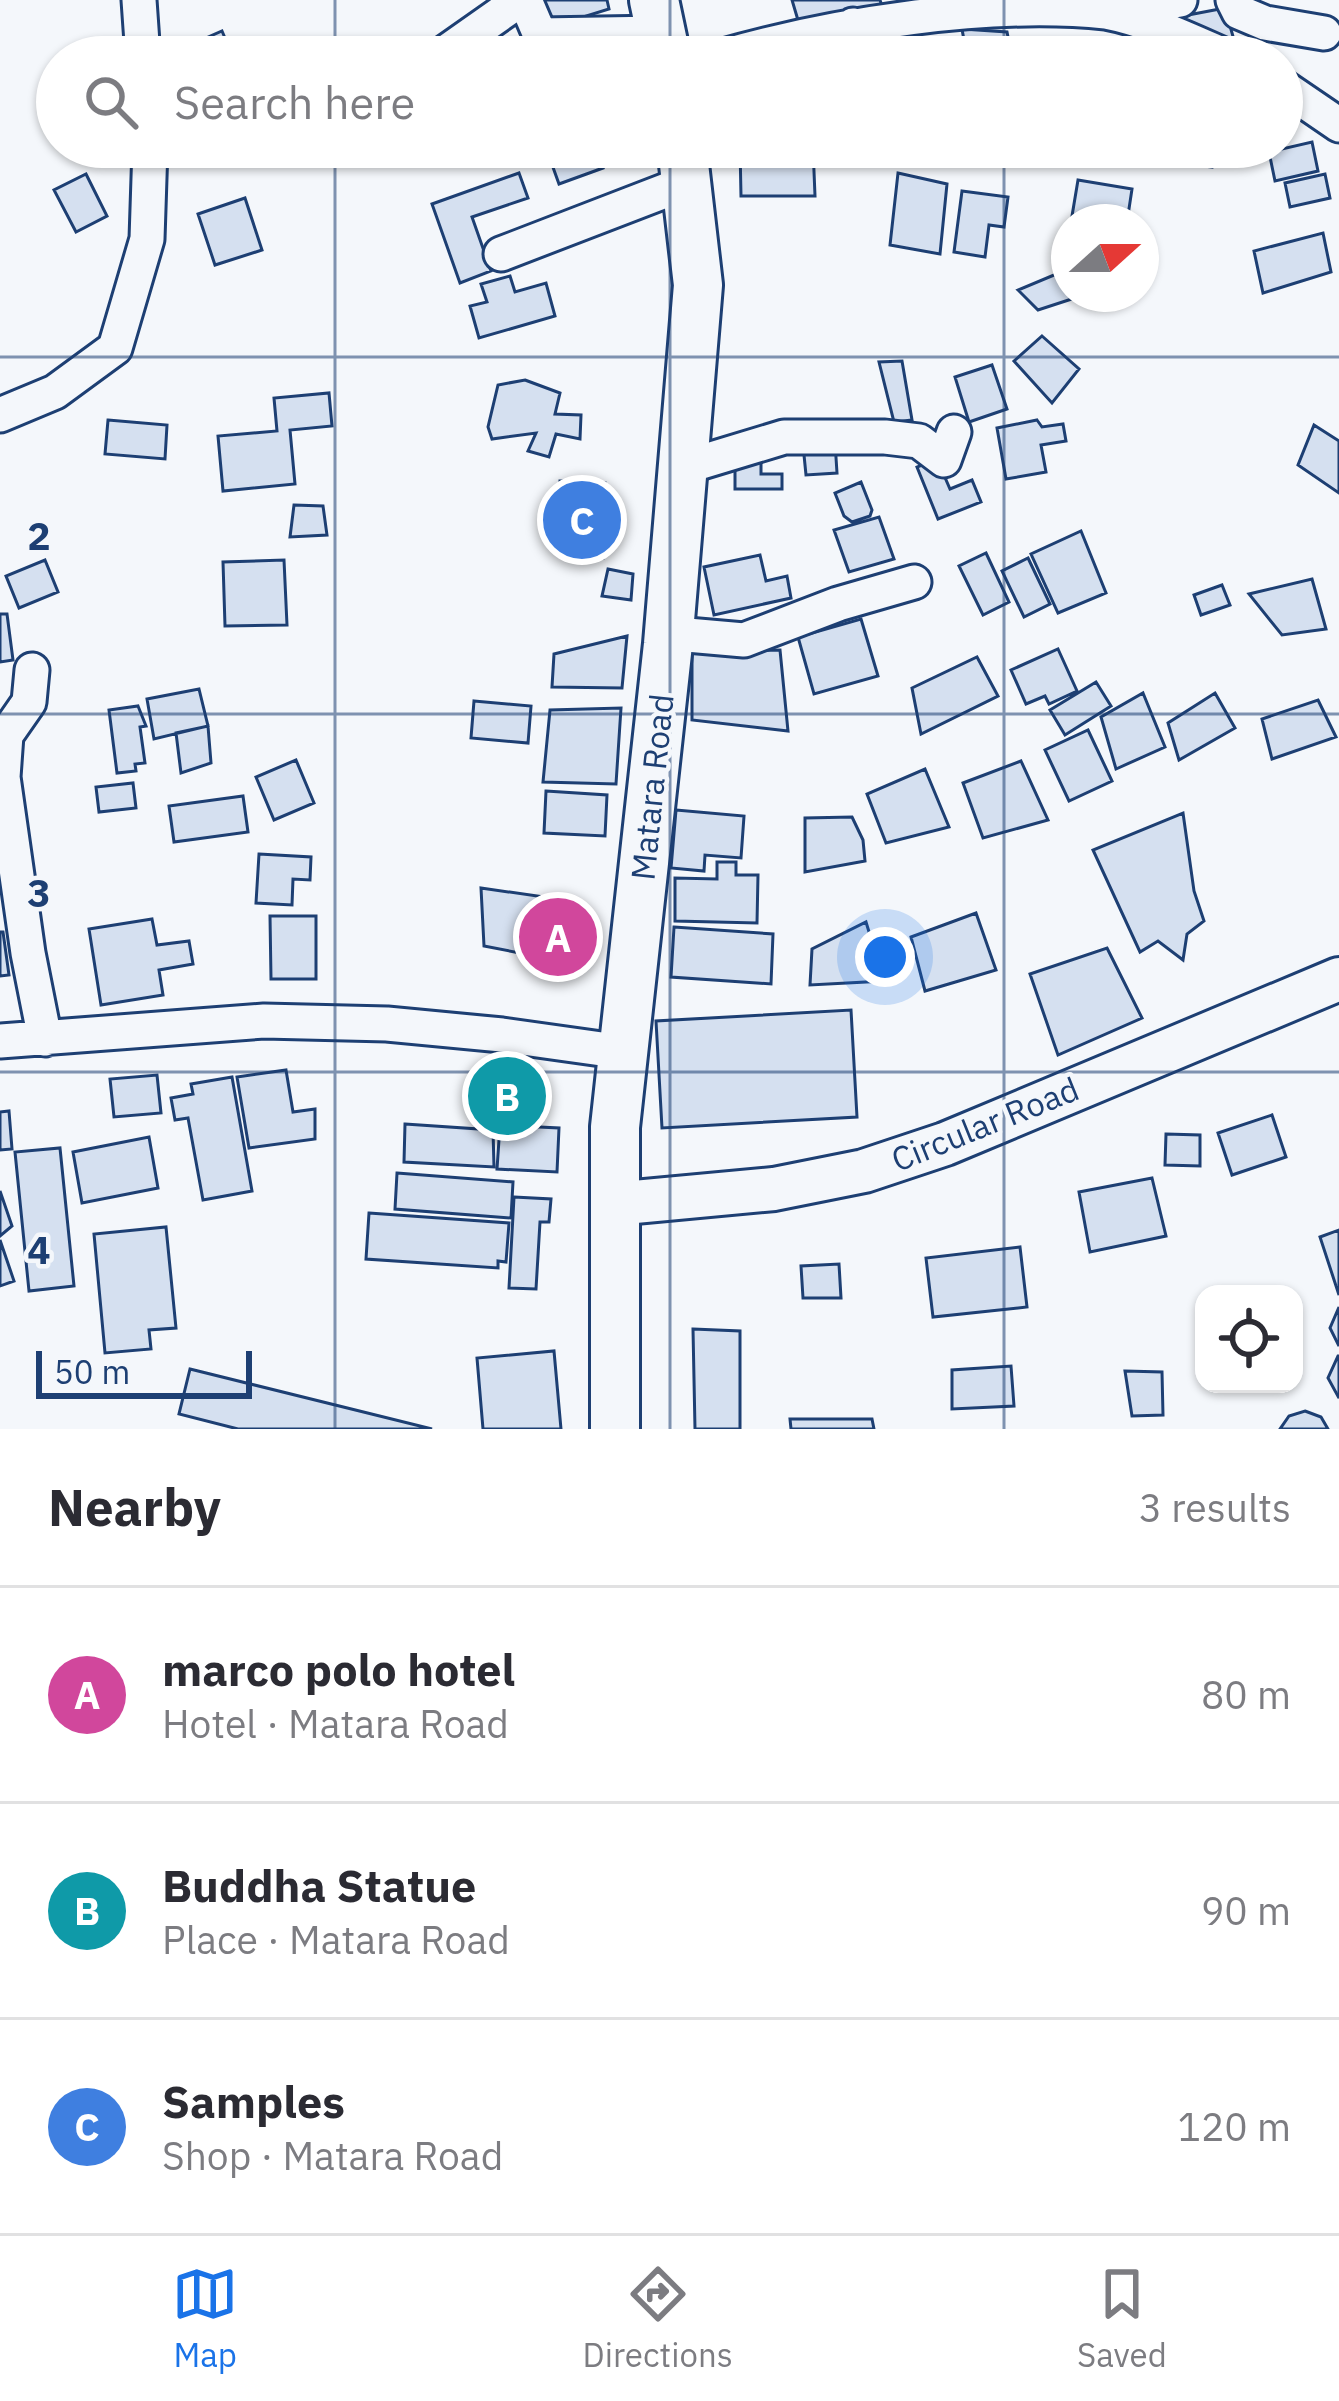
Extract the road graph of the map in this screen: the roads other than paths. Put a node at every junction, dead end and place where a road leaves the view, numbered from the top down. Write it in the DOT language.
graph roads {
  1 [pos="139,0"];
  2 [pos="523,0"];
  3 [pos="1180,0"];
  4 [pos="1233,0"];
  5 [pos="1110,13"];
  6 [pos="853,25"];
  7 [pos="660,30"];
  8 [pos="1324,33"];
  9 [pos="142,36"];
  10 [pos="470,36"];
  11 [pos="807,36"];
  12 [pos="862,36"];
  13 [pos="1172,36"];
  14 [pos="1303,100"];
  15 [pos="1339,125"];
  16 [pos="149,168"];
  17 [pos="680,168"];
  18 [pos="685,168"];
  19 [pos="501,254"];
  20 [pos="0,415"];
  21 [pos="954,432"];
  22 [pos="685,466"];
  23 [pos="914,583"];
  24 [pos="668,644"];
  25 [pos="32,670"];
  26 [pos="1339,979"];
  27 [pos="45,1039"];
  28 [pos="0,1041"];
  29 [pos="623,1052"];
  30 [pos="614,1204"];
  31 [pos="615,1429"];
  1 -- 9 [label="street"];
  2 -- 7 [label="street"];
  2 -- 10 [label="street"];
  3 -- 5 [label="street"];
  4 -- 8 [label="street"];
  5 -- 6 [label="street"];
  5 -- 13 [label="street"];
  6 -- 11 [label="street"];
  6 -- 12 [label="street"];
  14 -- 15 [label="street"];
  16 -- 20 [label="street"];
  17 -- 19 [label="street"];
  18 -- 22 [label="highway, Matara Road"];
  21 -- 22 [label="street"];
  22 -- 24 [label="highway, Matara Road"];
  23 -- 24 [label="street"];
  24 -- 29 [label="highway, Matara Road"];
  25 -- 27 [label="street"];
  26 -- 30 [label="main road, Circular Road"];
  27 -- 28 [label="street"];
  27 -- 29 [label="street"];
  29 -- 30 [label="highway, Matara Road"];
  30 -- 31 [label="highway, Matara Road"];
}
